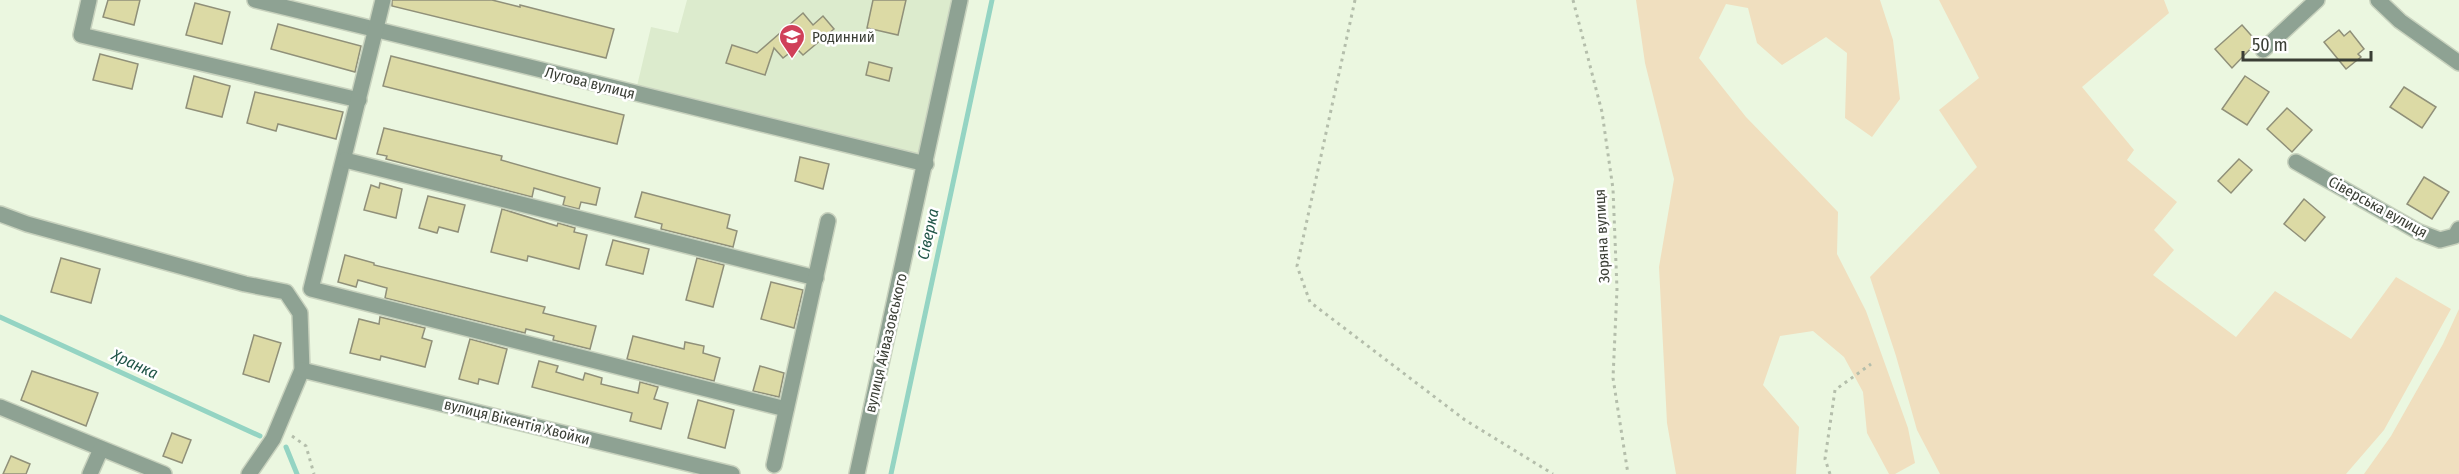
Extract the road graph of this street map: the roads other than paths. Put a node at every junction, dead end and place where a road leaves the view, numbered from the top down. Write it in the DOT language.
graph roads {
  1 [pos="89,0"];
  2 [pos="255,0"];
  3 [pos="383,0"];
  4 [pos="960,0"];
  5 [pos="2317,0"];
  6 [pos="2378,0"];
  7 [pos="376,31"];
  8 [pos="2263,50"];
  9 [pos="2459,63"];
  10 [pos="359,100"];
  11 [pos="345,160"];
  12 [pos="2296,162"];
  13 [pos="926,164"];
  14 [pos="0,214"];
  15 [pos="828,221"];
  16 [pos="2459,229"];
  17 [pos="816,278"];
  18 [pos="302,370"];
  19 [pos="0,407"];
  20 [pos="786,410"];
  21 [pos="101,449"];
  22 [pos="774,465"];
  23 [pos="90,474"];
  24 [pos="164,474"];
  25 [pos="249,474"];
  26 [pos="732,474"];
  27 [pos="857,474"];
  1 -- 10 [label="street"];
  2 -- 7 [label="street, Лугова вулиця"];
  3 -- 7 [label="street"];
  4 -- 13 [label="street, вулиця Айвазовського"];
  5 -- 8 [label="street"];
  6 -- 9 [label="street"];
  7 -- 10 [label="street"];
  7 -- 13 [label="street, Лугова вулиця"];
  10 -- 11 [label="street"];
  11 -- 17 [label="street"];
  11 -- 20 [label="street"];
  12 -- 16 [label="street, Сіверська вулиця"];
  13 -- 27 [label="street, вулиця Айвазовського"];
  14 -- 18 [label="street"];
  15 -- 17 [label="street"];
  17 -- 20 [label="street"];
  18 -- 25 [label="street"];
  18 -- 26 [label="street, вулиця Вікентія Хвойки"];
  19 -- 21 [label="street"];
  20 -- 22 [label="street"];
  21 -- 23 [label="street"];
  21 -- 24 [label="street"];
}
